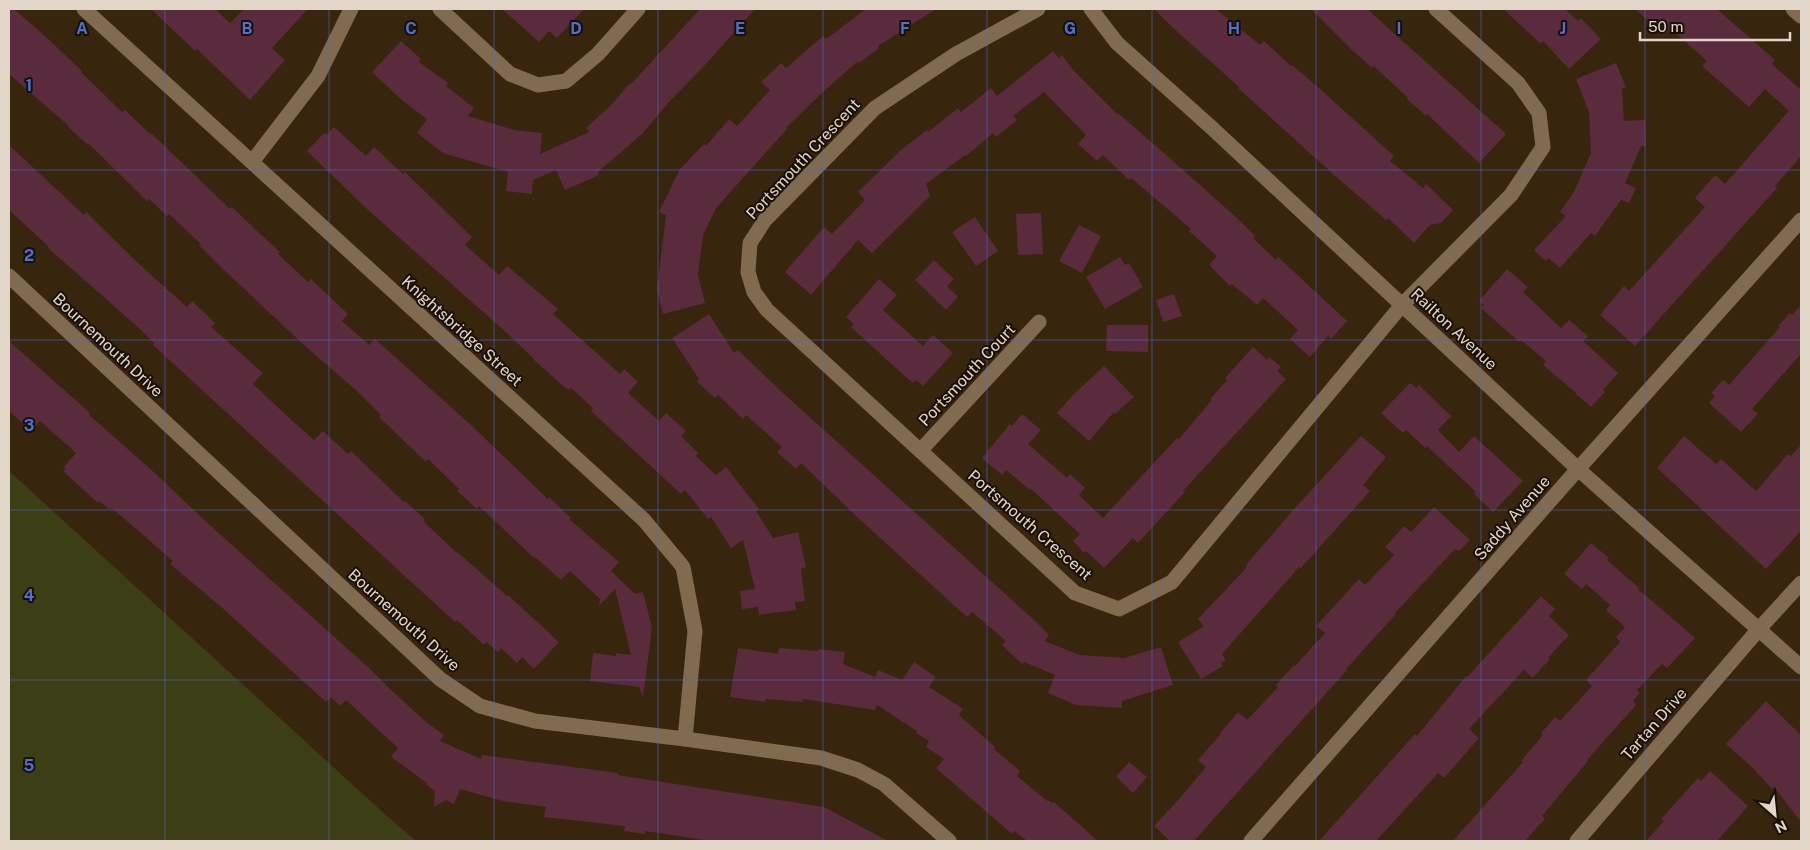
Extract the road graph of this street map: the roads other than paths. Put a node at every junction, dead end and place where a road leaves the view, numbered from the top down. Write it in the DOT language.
graph roads {
  1 [pos="84,9"];
  2 [pos="351,9"];
  3 [pos="440,9"];
  4 [pos="638,9"];
  5 [pos="1038,9"];
  6 [pos="1091,9"];
  7 [pos="1436,9"];
  8 [pos="1793,9"];
  9 [pos="1801,16"];
  10 [pos="252,162"];
  11 [pos="1801,220"];
  12 [pos="9,276"];
  13 [pos="1402,305"];
  14 [pos="1039,322"];
  15 [pos="920,451"];
  16 [pos="1578,469"];
  17 [pos="1801,583"];
  18 [pos="1759,629"];
  19 [pos="1801,668"];
  20 [pos="685,739"];
  21 [pos="949,841"];
  22 [pos="1251,841"];
  23 [pos="1579,841"];
  1 -- 10 [label="street, Knightsbridge Street"];
  2 -- 10 [label="street"];
  3 -- 4 [label="street"];
  5 -- 15 [label="street, Portsmouth Crescent"];
  6 -- 13 [label="street, Railton Avenue"];
  7 -- 13 [label="street, Portsmouth Crescent"];
  8 -- 9 [label="street"];
  10 -- 20 [label="street, Knightsbridge Street"];
  11 -- 16 [label="street, Saddy Avenue"];
  12 -- 20 [label="street, Bournemouth Drive"];
  13 -- 15 [label="street, Portsmouth Crescent"];
  13 -- 16 [label="street, Railton Avenue"];
  14 -- 15 [label="street, Portsmouth Court"];
  16 -- 18 [label="street, Railton Avenue"];
  16 -- 22 [label="street, Saddy Avenue"];
  17 -- 18 [label="street, Tartan Drive"];
  18 -- 19 [label="street, Railton Avenue"];
  18 -- 23 [label="street, Tartan Drive"];
  20 -- 21 [label="street, Bournemouth Drive"];
}
